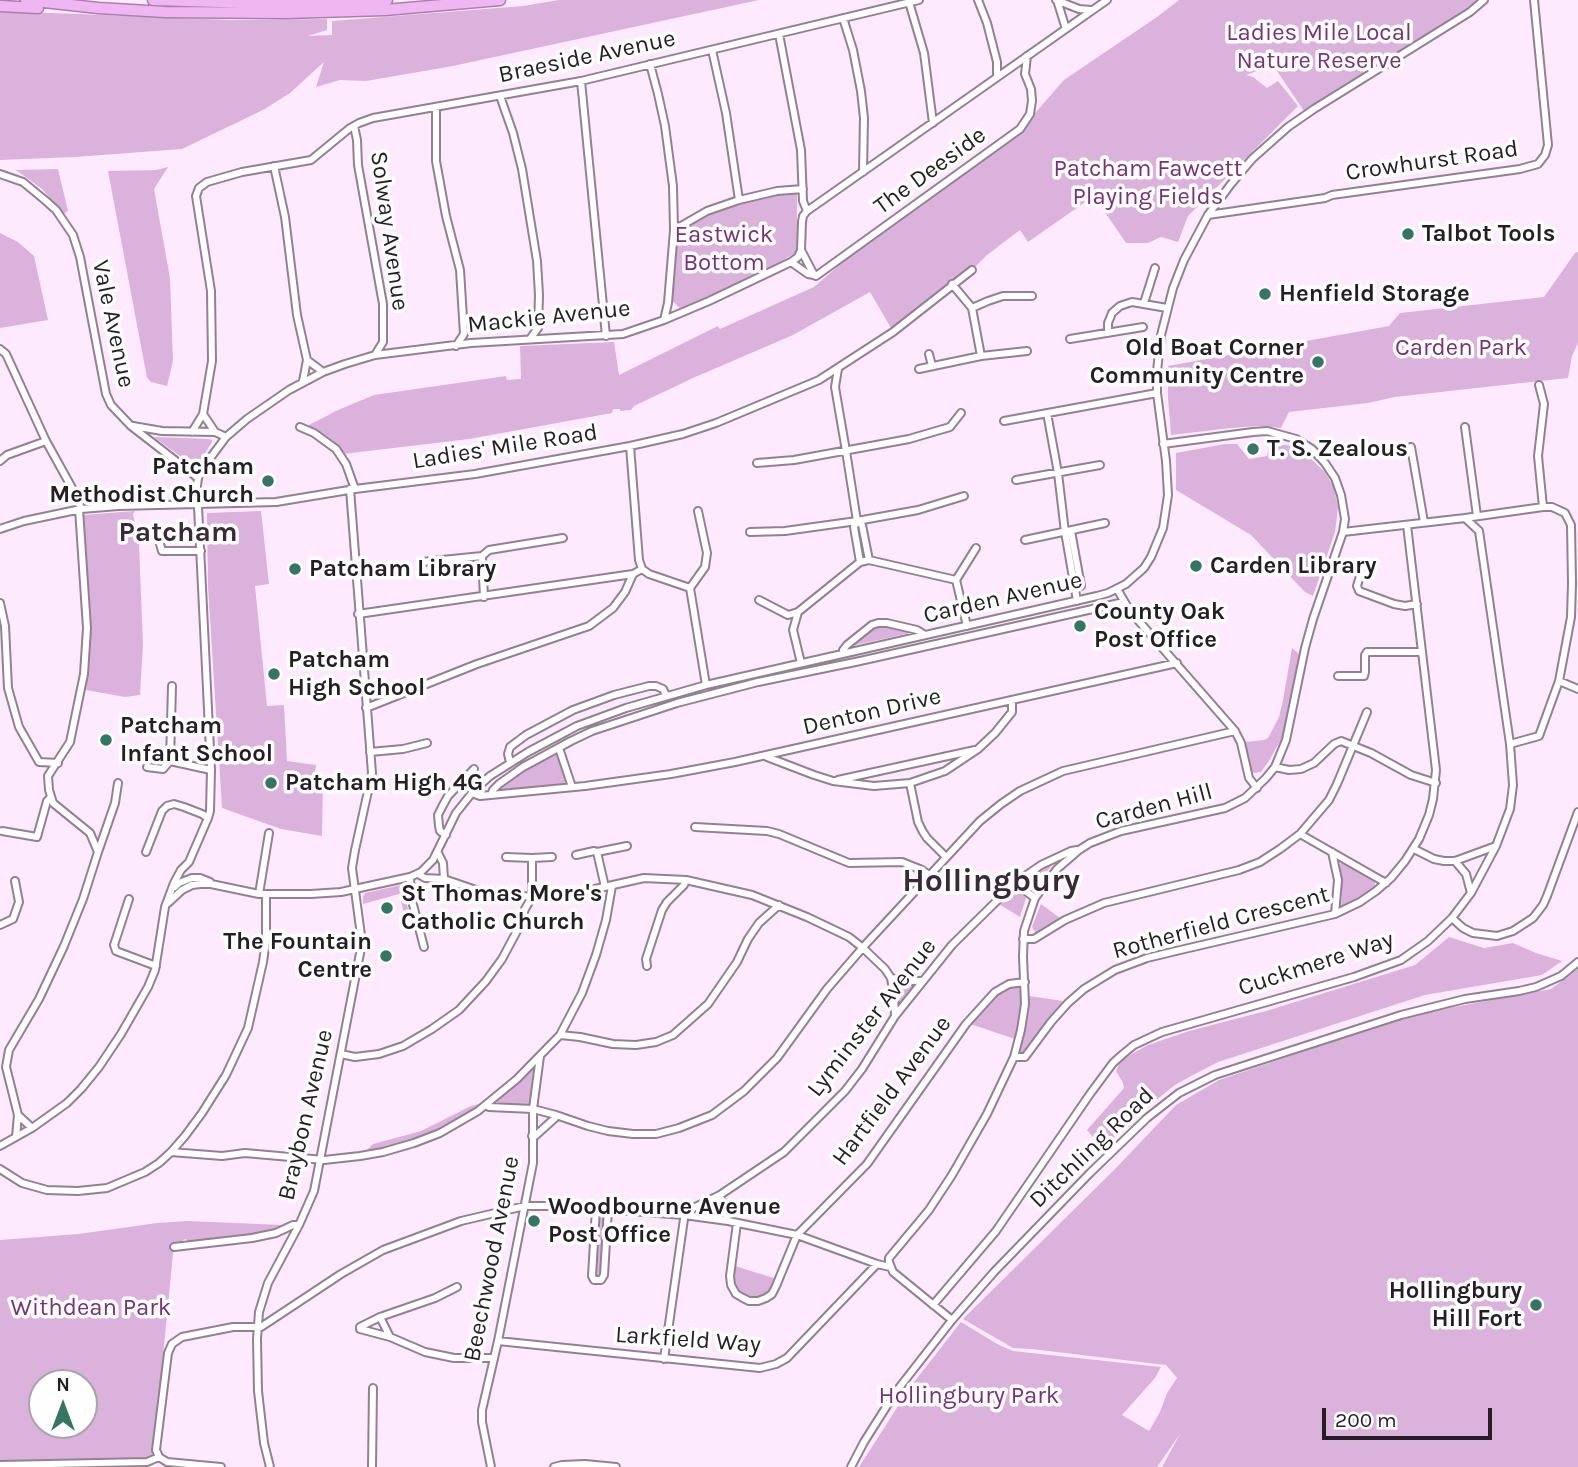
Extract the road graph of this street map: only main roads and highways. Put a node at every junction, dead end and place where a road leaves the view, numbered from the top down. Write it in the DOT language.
graph roads {
  1 [pos="26,0"];
  2 [pos="153,0"];
  3 [pos="387,0"];
  4 [pos="500,0"];
  5 [pos="0,6"];
  6 [pos="98,8"];
  1 -- 6 [label="highway"];
  2 -- 3 [label="highway"];
  4 -- 6 [label="highway"];
  5 -- 6 [label="highway"];
}
